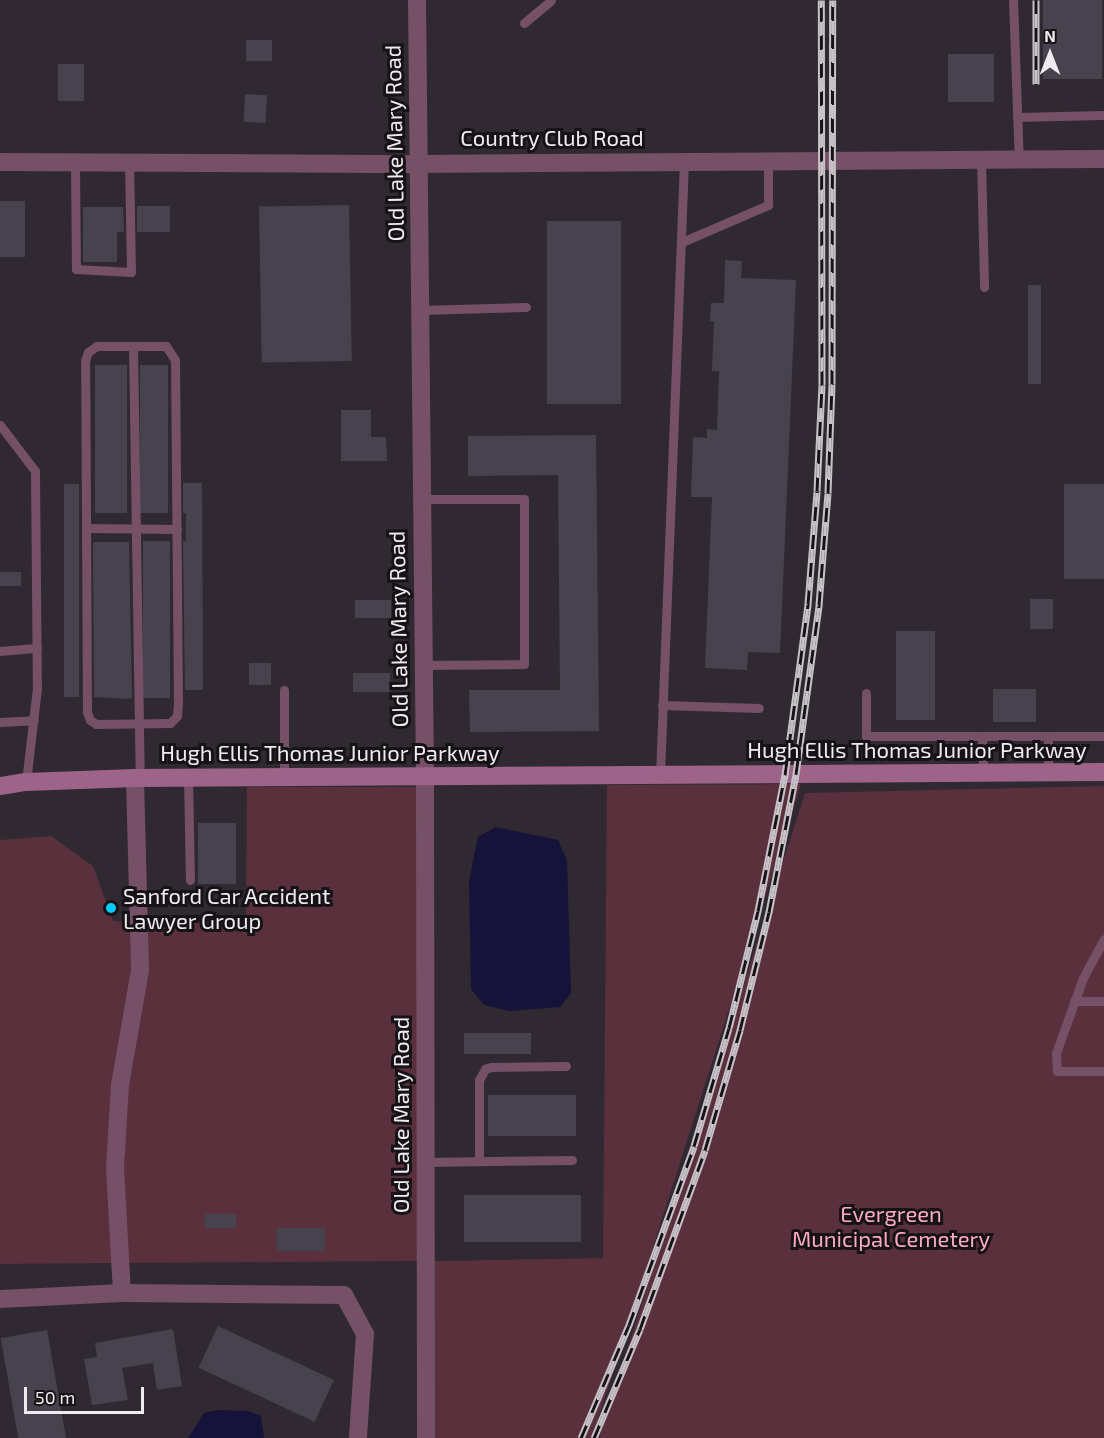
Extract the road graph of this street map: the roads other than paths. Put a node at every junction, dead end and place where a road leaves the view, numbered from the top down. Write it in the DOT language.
graph roads {
  1 [pos="417,0"];
  2 [pos="551,0"];
  3 [pos="1013,0"];
  4 [pos="524,23"];
  5 [pos="1104,115"];
  6 [pos="1017,117"];
  7 [pos="981,159"];
  8 [pos="1104,159"];
  9 [pos="1019,160"];
  10 [pos="684,161"];
  11 [pos="768,161"];
  12 [pos="0,162"];
  13 [pos="75,162"];
  14 [pos="129,162"];
  15 [pos="419,164"];
  16 [pos="682,242"];
  17 [pos="984,286"];
  18 [pos="526,308"];
  19 [pos="419,310"];
  20 [pos="133,346"];
  21 [pos="0,425"];
  22 [pos="420,499"];
  23 [pos="86,528"];
  24 [pos="136,529"];
  25 [pos="177,529"];
  26 [pos="37,648"];
  27 [pos="0,651"];
  28 [pos="423,665"];
  29 [pos="284,690"];
  30 [pos="866,693"];
  31 [pos="662,705"];
  32 [pos="759,708"];
  33 [pos="33,720"];
  34 [pos="0,722"];
  35 [pos="138,723"];
  36 [pos="982,736"];
  37 [pos="1104,736"];
  38 [pos="1048,737"];
  39 [pos="1104,772"];
  40 [pos="983,773"];
  41 [pos="1048,773"];
  42 [pos="660,776"];
  43 [pos="425,777"];
  44 [pos="138,778"];
  45 [pos="188,778"];
  46 [pos="284,778"];
  47 [pos="26,782"];
  48 [pos="0,786"];
  49 [pos="190,880"];
  50 [pos="1104,939"];
  51 [pos="1074,1001"];
  52 [pos="1104,1001"];
  53 [pos="567,1066"];
  54 [pos="1104,1071"];
  55 [pos="572,1160"];
  56 [pos="479,1161"];
  57 [pos="425,1162"];
  58 [pos="122,1293"];
  59 [pos="0,1299"];
  60 [pos="358,1438"];
  61 [pos="426,1438"];
  1 -- 15 [label="street, Old Lake Mary Road"];
  2 -- 4 [label="lane"];
  3 -- 6 [label="lane"];
  5 -- 6 [label="lane"];
  6 -- 9 [label="lane"];
  7 -- 9 [label="street, Country Club Road"];
  7 -- 11 [label="street, Country Club Road"];
  7 -- 17 [label="lane"];
  8 -- 9 [label="street, Country Club Road"];
  10 -- 11 [label="street, Country Club Road"];
  10 -- 15 [label="street, Country Club Road"];
  10 -- 16 [label="lane"];
  11 -- 16 [label="lane"];
  12 -- 13 [label="street, Country Club Road"];
  13 -- 14 [label="street, Country Club Road"];
  13 -- 14 [label="lane"];
  14 -- 15 [label="street, Country Club Road"];
  15 -- 19 [label="street, Old Lake Mary Road"];
  16 -- 31 [label="lane"];
  18 -- 19 [label="lane"];
  19 -- 22 [label="street, Old Lake Mary Road"];
  20 -- 23 [label="lane"];
  20 -- 24 [label="lane"];
  20 -- 25 [label="lane"];
  21 -- 26 [label="lane"];
  22 -- 28 [label="street, Old Lake Mary Road"];
  22 -- 28 [label="lane"];
  23 -- 24 [label="lane"];
  23 -- 35 [label="lane"];
  24 -- 25 [label="lane"];
  24 -- 35 [label="lane"];
  25 -- 35 [label="lane"];
  26 -- 27 [label="lane"];
  26 -- 33 [label="lane"];
  28 -- 43 [label="street, Old Lake Mary Road"];
  29 -- 46 [label="lane"];
  30 -- 36 [label="lane"];
  31 -- 32 [label="lane"];
  31 -- 42 [label="lane"];
  33 -- 34 [label="lane"];
  33 -- 47 [label="lane"];
  35 -- 44 [label="lane"];
  36 -- 38 [label="lane"];
  36 -- 40 [label="lane"];
  37 -- 38 [label="lane"];
  38 -- 41 [label="lane"];
  39 -- 41 [label="main road, Hugh Ellis Thomas Junior Parkway"];
  40 -- 41 [label="main road, Hugh Ellis Thomas Junior Parkway"];
  40 -- 42 [label="main road, Hugh Ellis Thomas Junior Parkway"];
  42 -- 43 [label="main road, Hugh Ellis Thomas Junior Parkway"];
  43 -- 46 [label="main road, Hugh Ellis Thomas Junior Parkway"];
  43 -- 57 [label="street, Old Lake Mary Road"];
  44 -- 45 [label="main road, Hugh Ellis Thomas Junior Parkway"];
  44 -- 47 [label="main road, Hugh Ellis Thomas Junior Parkway"];
  44 -- 58 [label="street"];
  45 -- 46 [label="main road, Hugh Ellis Thomas Junior Parkway"];
  45 -- 49 [label="lane"];
  47 -- 48 [label="main road, Hugh Ellis Thomas Junior Parkway"];
  50 -- 51 [label="lane"];
  51 -- 52 [label="lane"];
  51 -- 54 [label="lane"];
  53 -- 56 [label="lane"];
  55 -- 56 [label="lane"];
  56 -- 57 [label="lane"];
  57 -- 61 [label="street, Old Lake Mary Road"];
  58 -- 59 [label="street"];
  58 -- 60 [label="street"];
}
